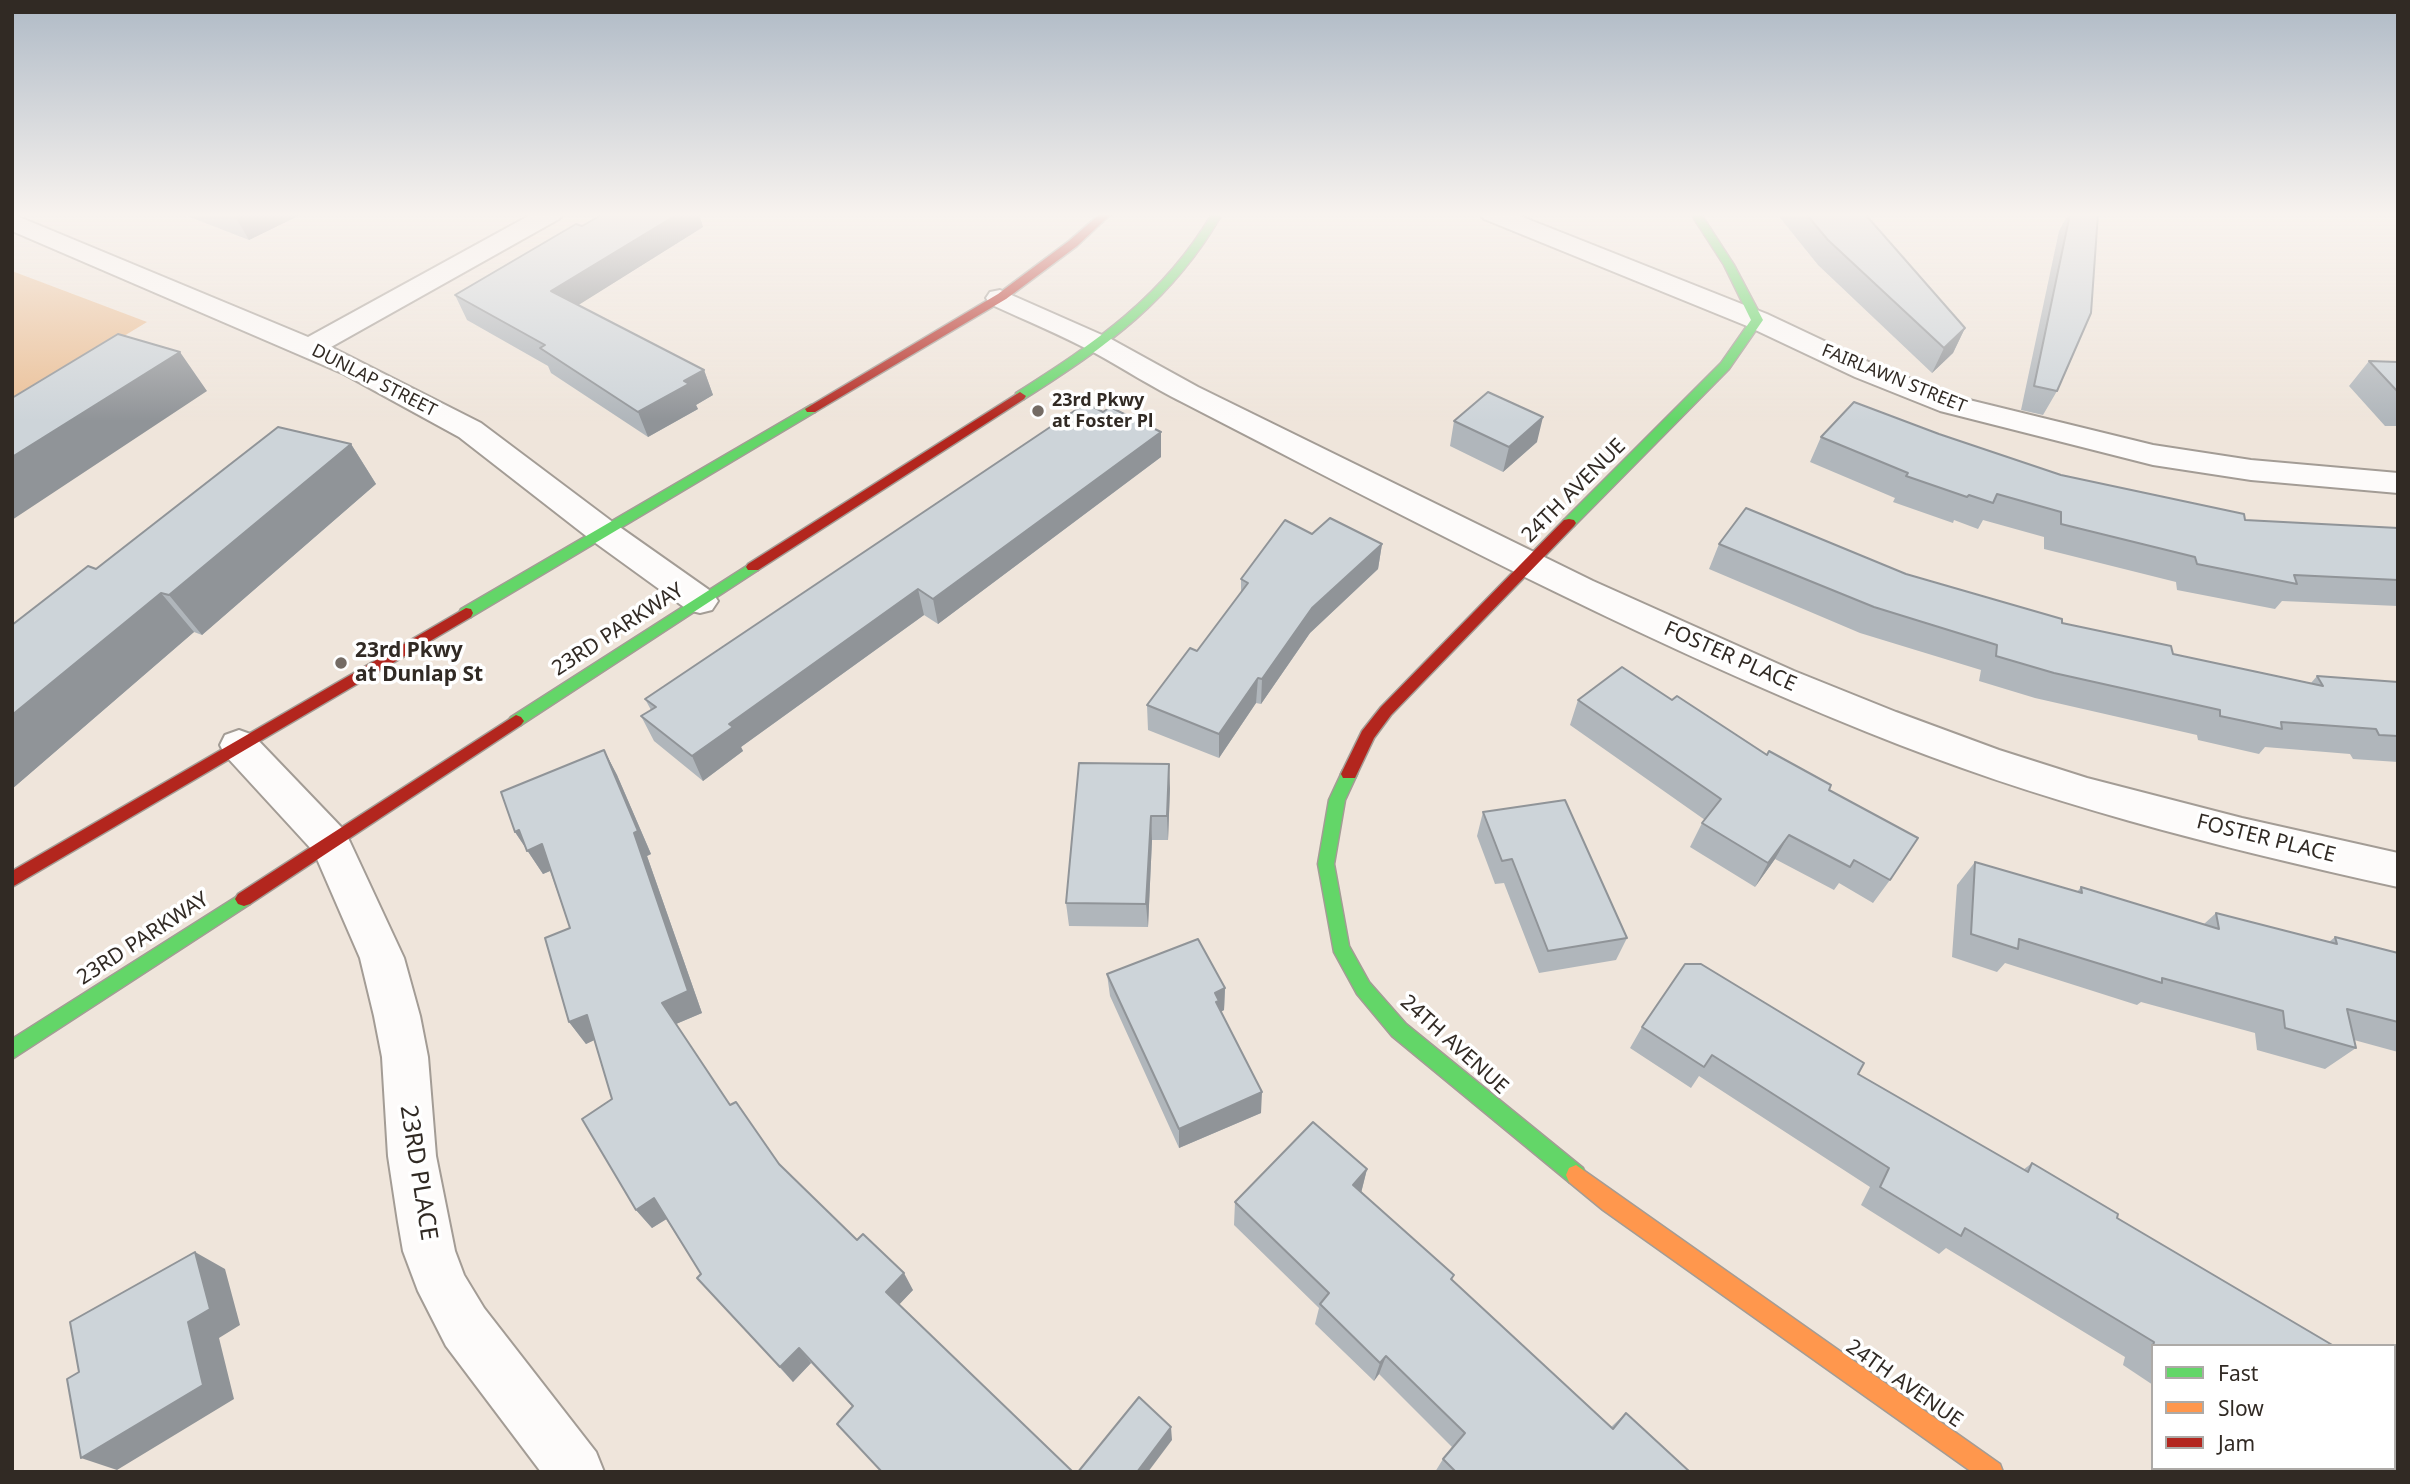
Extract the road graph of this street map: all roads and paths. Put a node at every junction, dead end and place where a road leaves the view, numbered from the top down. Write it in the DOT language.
graph roads {
  1 [pos="156,283"];
  2 [pos="425,283"];
  3 [pos="1023,283"];
  4 [pos="1168,283"];
  5 [pos="1665,283"];
  6 [pos="1738,283"];
  7 [pos="1000,298"];
  8 [pos="1757,320"];
  9 [pos="1101,345"];
  10 [pos="309,348"];
  11 [pos="2398,482"];
  12 [pos="602,531"];
  13 [pos="1532,563"];
  14 [pos="700,601"];
  15 [pos="239,745"];
  16 [pos="330,842"];
  17 [pos="2398,870"];
  18 [pos="12,880"];
  19 [pos="12,1050"];
  20 [pos="576,1472"];
  21 [pos="1992,1472"];
  1 -- 10 [label="street, DUNLAP STREET"];
  2 -- 10 [label="street"];
  3 -- 7 [label="street"];
  4 -- 9 [label="street, 23RD PARKWAY"];
  5 -- 8 [label="street, FAIRLAWN STREET"];
  6 -- 8 [label="street"];
  7 -- 9 [label="street, FOSTER PLACE"];
  7 -- 12 [label="street"];
  8 -- 11 [label="street, FAIRLAWN STREET"];
  8 -- 13 [label="street, 24TH AVENUE"];
  9 -- 13 [label="street, FOSTER PLACE"];
  9 -- 14 [label="street, 23RD PARKWAY"];
  10 -- 12 [label="street, DUNLAP STREET"];
  12 -- 14 [label="street, DUNLAP STREET"];
  12 -- 15 [label="street"];
  13 -- 17 [label="street, FOSTER PLACE"];
  13 -- 21 [label="street, 24TH AVENUE"];
  14 -- 16 [label="street, 23RD PARKWAY"];
  15 -- 16 [label="street, 23RD PLACE"];
  15 -- 18 [label="street"];
  16 -- 19 [label="street, 23RD PARKWAY"];
  16 -- 20 [label="street, 23RD PLACE"];
}
